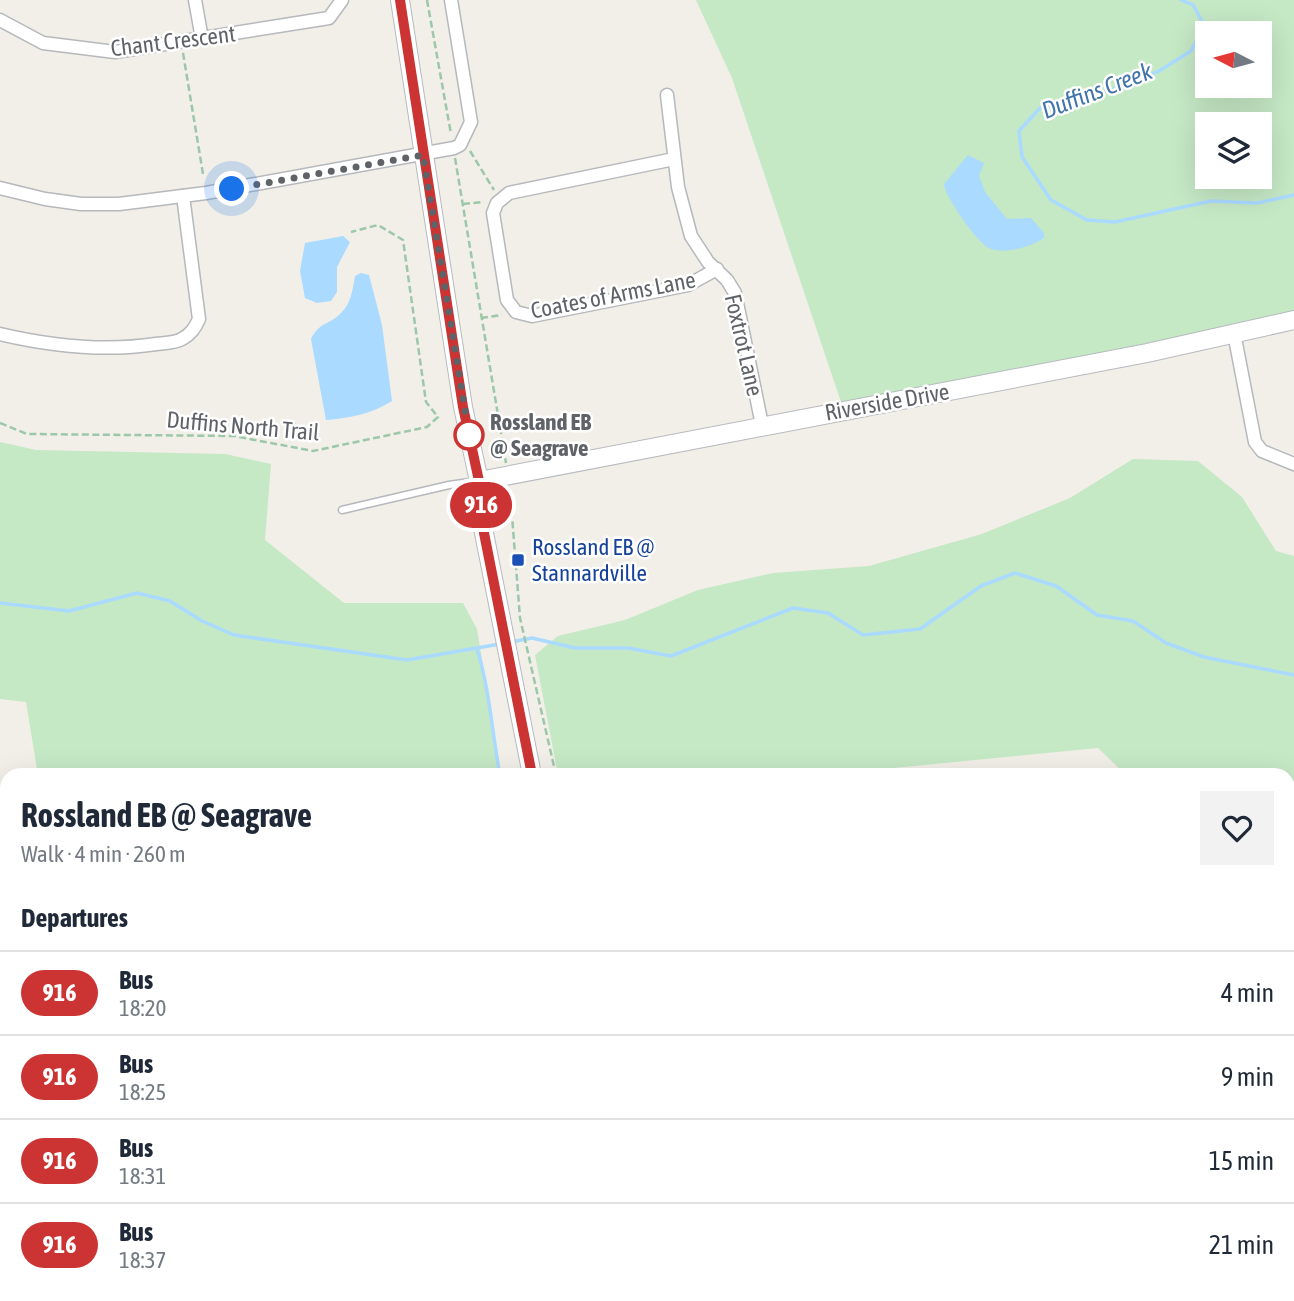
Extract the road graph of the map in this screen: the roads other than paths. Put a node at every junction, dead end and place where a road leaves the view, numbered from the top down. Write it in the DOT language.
graph roads {
  1 [pos="195,0"];
  2 [pos="342,0"];
  3 [pos="400,0"];
  4 [pos="451,0"];
  5 [pos="0,20"];
  6 [pos="202,39"];
  7 [pos="667,95"];
  8 [pos="423,155"];
  9 [pos="674,159"];
  10 [pos="0,188"];
  11 [pos="183,197"];
  12 [pos="717,269"];
  13 [pos="1294,320"];
  14 [pos="1234,333"];
  15 [pos="0,334"];
  16 [pos="762,425"];
  17 [pos="1294,464"];
  18 [pos="479,481"];
  19 [pos="342,510"];
  20 [pos="531,768"];
  1 -- 6 [label="street"];
  2 -- 6 [label="street, Chant Crescent"];
  3 -- 8 [label="street"];
  4 -- 8 [label="street"];
  5 -- 6 [label="street, Chant Crescent"];
  7 -- 9 [label="street"];
  8 -- 11 [label="street"];
  8 -- 18 [label="street"];
  9 -- 12 [label="street, Coates of Arms Lane"];
  9 -- 12 [label="street, Coates of Arms Lane"];
  10 -- 11 [label="street"];
  11 -- 15 [label="street"];
  12 -- 16 [label="street, Foxtrot Lane"];
  13 -- 14 [label="street, Riverside Drive"];
  14 -- 16 [label="street, Riverside Drive"];
  14 -- 17 [label="street"];
  16 -- 18 [label="street, Riverside Drive"];
  18 -- 19 [label="lane"];
  18 -- 20 [label="street"];
}
